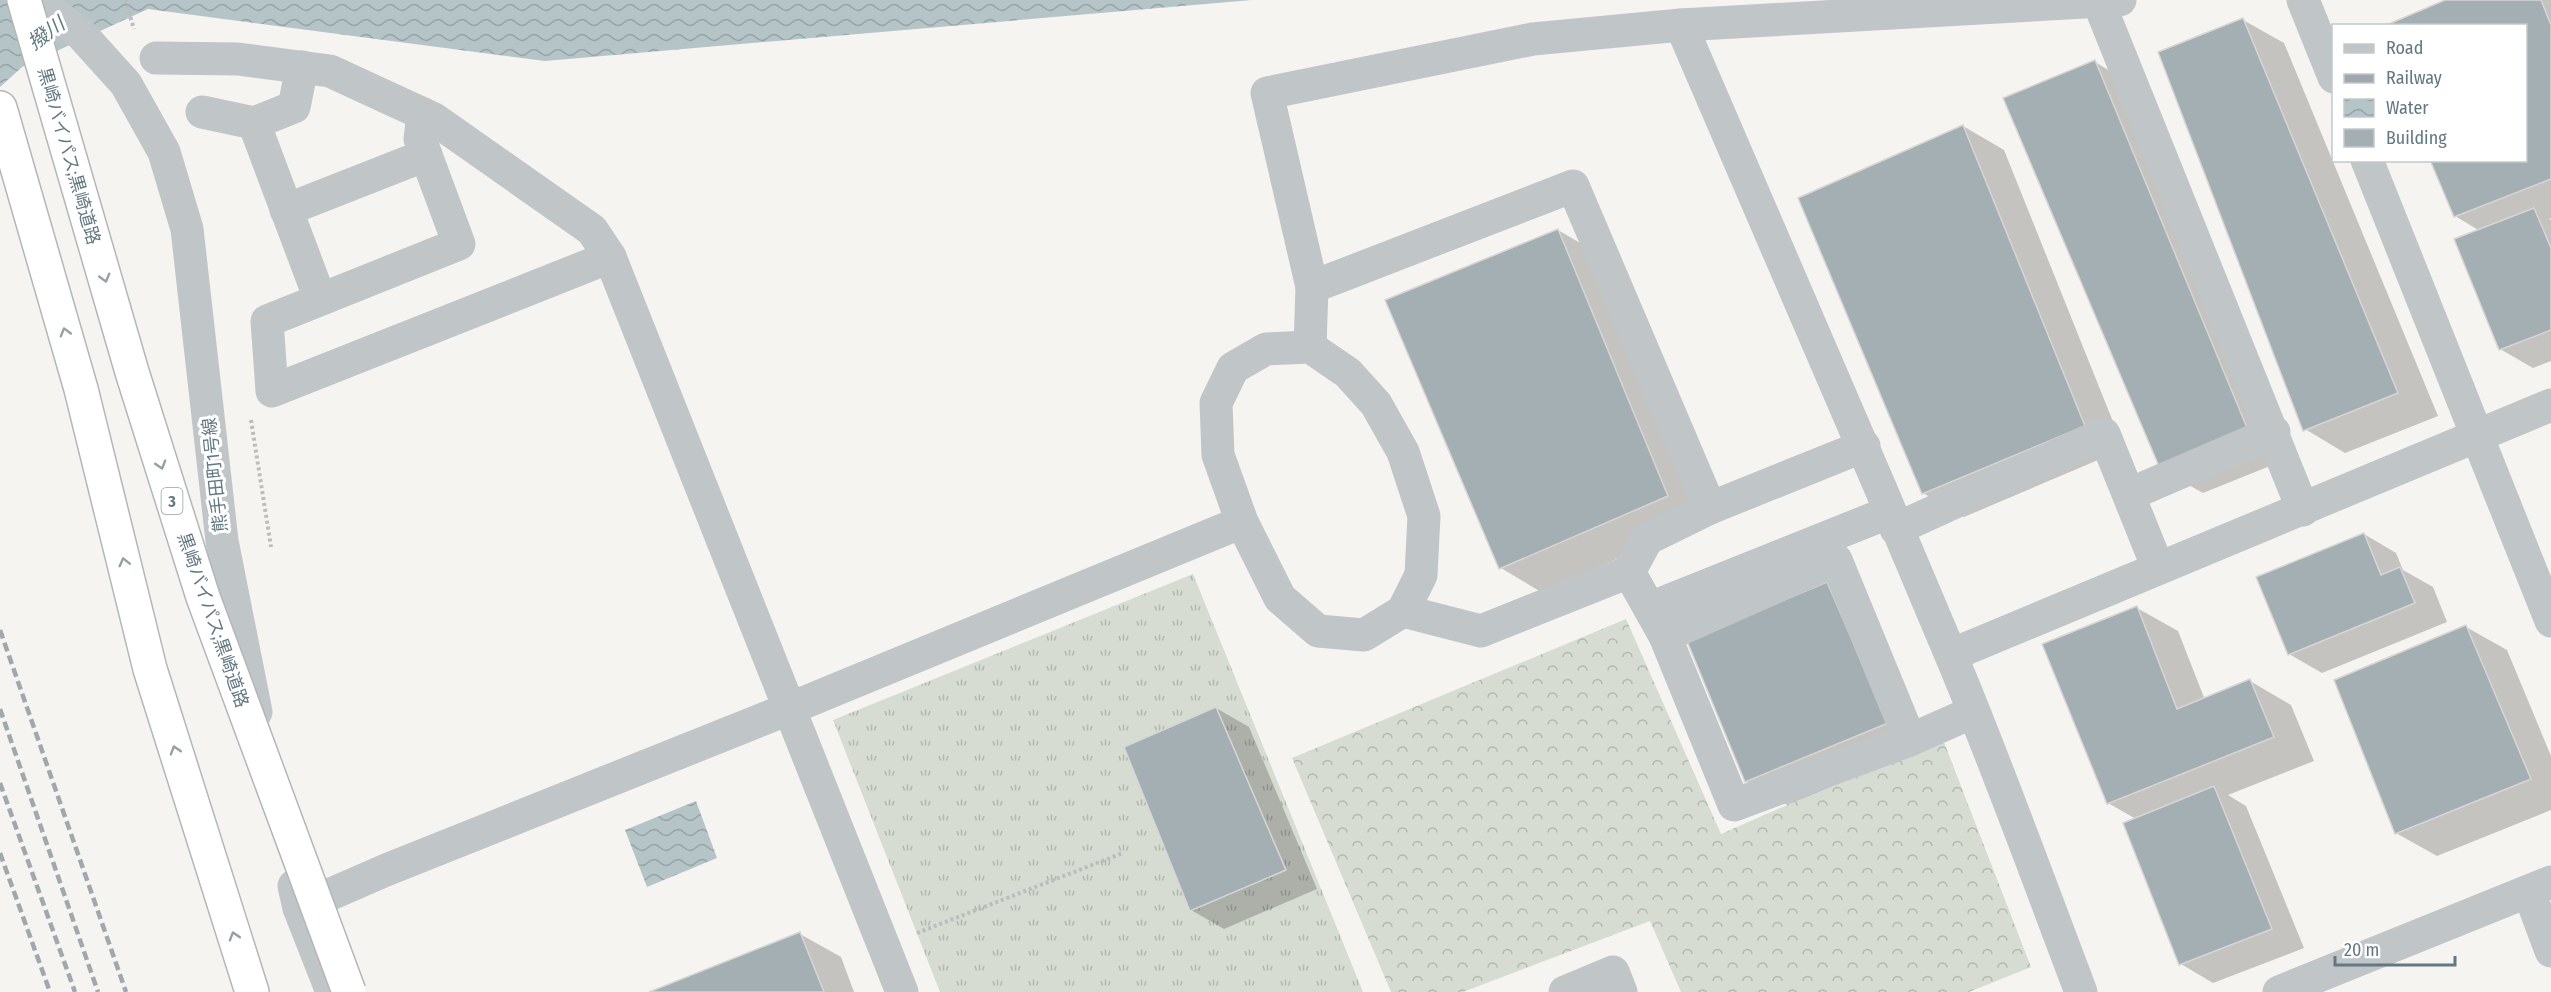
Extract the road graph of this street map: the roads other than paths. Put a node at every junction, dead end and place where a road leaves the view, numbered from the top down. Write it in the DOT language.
graph roads {
  1 [pos="24,0"];
  2 [pos="34,0"];
  3 [pos="2303,0"];
  4 [pos="2110,2"];
  5 [pos="1681,25"];
  6 [pos="156,58"];
  7 [pos="302,67"];
  8 [pos="2332,72"];
  9 [pos="0,108"];
  10 [pos="202,112"];
  11 [pos="423,114"];
  12 [pos="254,123"];
  13 [pos="426,155"];
  14 [pos="2368,162"];
  15 [pos="286,210"];
  16 [pos="610,257"];
  17 [pos="1312,287"];
  18 [pos="320,299"];
  19 [pos="1310,347"];
  20 [pos="2551,405"];
  21 [pos="2274,432"];
  22 [pos="2476,436"];
  23 [pos="1864,446"];
  24 [pos="2130,494"];
  25 [pos="1710,508"];
  26 [pos="2303,510"];
  27 [pos="1893,520"];
  28 [pos="1242,522"];
  29 [pos="2158,568"];
  30 [pos="1629,572"];
  31 [pos="2542,574"];
  32 [pos="1650,608"];
  33 [pos="1403,610"];
  34 [pos="2551,621"];
  35 [pos="1665,636"];
  36 [pos="1951,655"];
  37 [pos="791,708"];
  38 [pos="1972,712"];
  39 [pos="1910,740"];
  40 [pos="2540,887"];
  41 [pos="299,908"];
  42 [pos="2551,951"];
  43 [pos="251,988"];
  44 [pos="2283,991"];
  45 [pos="332,992"];
  46 [pos="350,992"];
  47 [pos="902,992"];
  48 [pos="1565,992"];
  49 [pos="1621,992"];
  50 [pos="2081,992"];
  1 -- 46 [label="highway, 黒崎バイパス;黒崎道路 / 3, one-way, bridge"];
  2 -- 41 [label="street, 熊手田町1号線"];
  3 -- 8 [label="street"];
  4 -- 5 [label="street"];
  4 -- 21 [label="street"];
  5 -- 17 [label="street"];
  5 -- 23 [label="street"];
  6 -- 7 [label="street"];
  7 -- 11 [label="street"];
  7 -- 12 [label="street"];
  43 -- 9 [label="highway, one-way"];
  10 -- 12 [label="street"];
  11 -- 13 [label="street"];
  11 -- 16 [label="street"];
  12 -- 15 [label="street"];
  13 -- 15 [label="street"];
  13 -- 18 [label="street"];
  14 -- 22 [label="street"];
  15 -- 18 [label="street"];
  16 -- 18 [label="street"];
  16 -- 37 [label="street"];
  17 -- 19 [label="street"];
  17 -- 25 [label="street"];
  19 -- 28 [label="street"];
  19 -- 33 [label="street"];
  20 -- 22 [label="street"];
  21 -- 24 [label="street"];
  21 -- 26 [label="street"];
  22 -- 26 [label="street"];
  22 -- 31 [label="street"];
  23 -- 25 [label="street"];
  23 -- 27 [label="street"];
  24 -- 27 [label="street"];
  24 -- 29 [label="street"];
  25 -- 30 [label="street"];
  26 -- 29 [label="street"];
  27 -- 32 [label="street"];
  27 -- 36 [label="street"];
  28 -- 33 [label="street"];
  28 -- 37 [label="street"];
  29 -- 36 [label="street"];
  30 -- 32 [label="street"];
  30 -- 33 [label="street"];
  31 -- 34 [label="street"];
  32 -- 35 [label="street"];
  35 -- 39 [label="street"];
  35 -- 39 [label="street"];
  36 -- 38 [label="street"];
  37 -- 41 [label="street"];
  37 -- 47 [label="street"];
  38 -- 39 [label="street"];
  38 -- 50 [label="street"];
  40 -- 42 [label="street"];
  40 -- 44 [label="street"];
  41 -- 45 [label="street, 熊手田町1号線"];
  48 -- 49 [label="street"];
}
